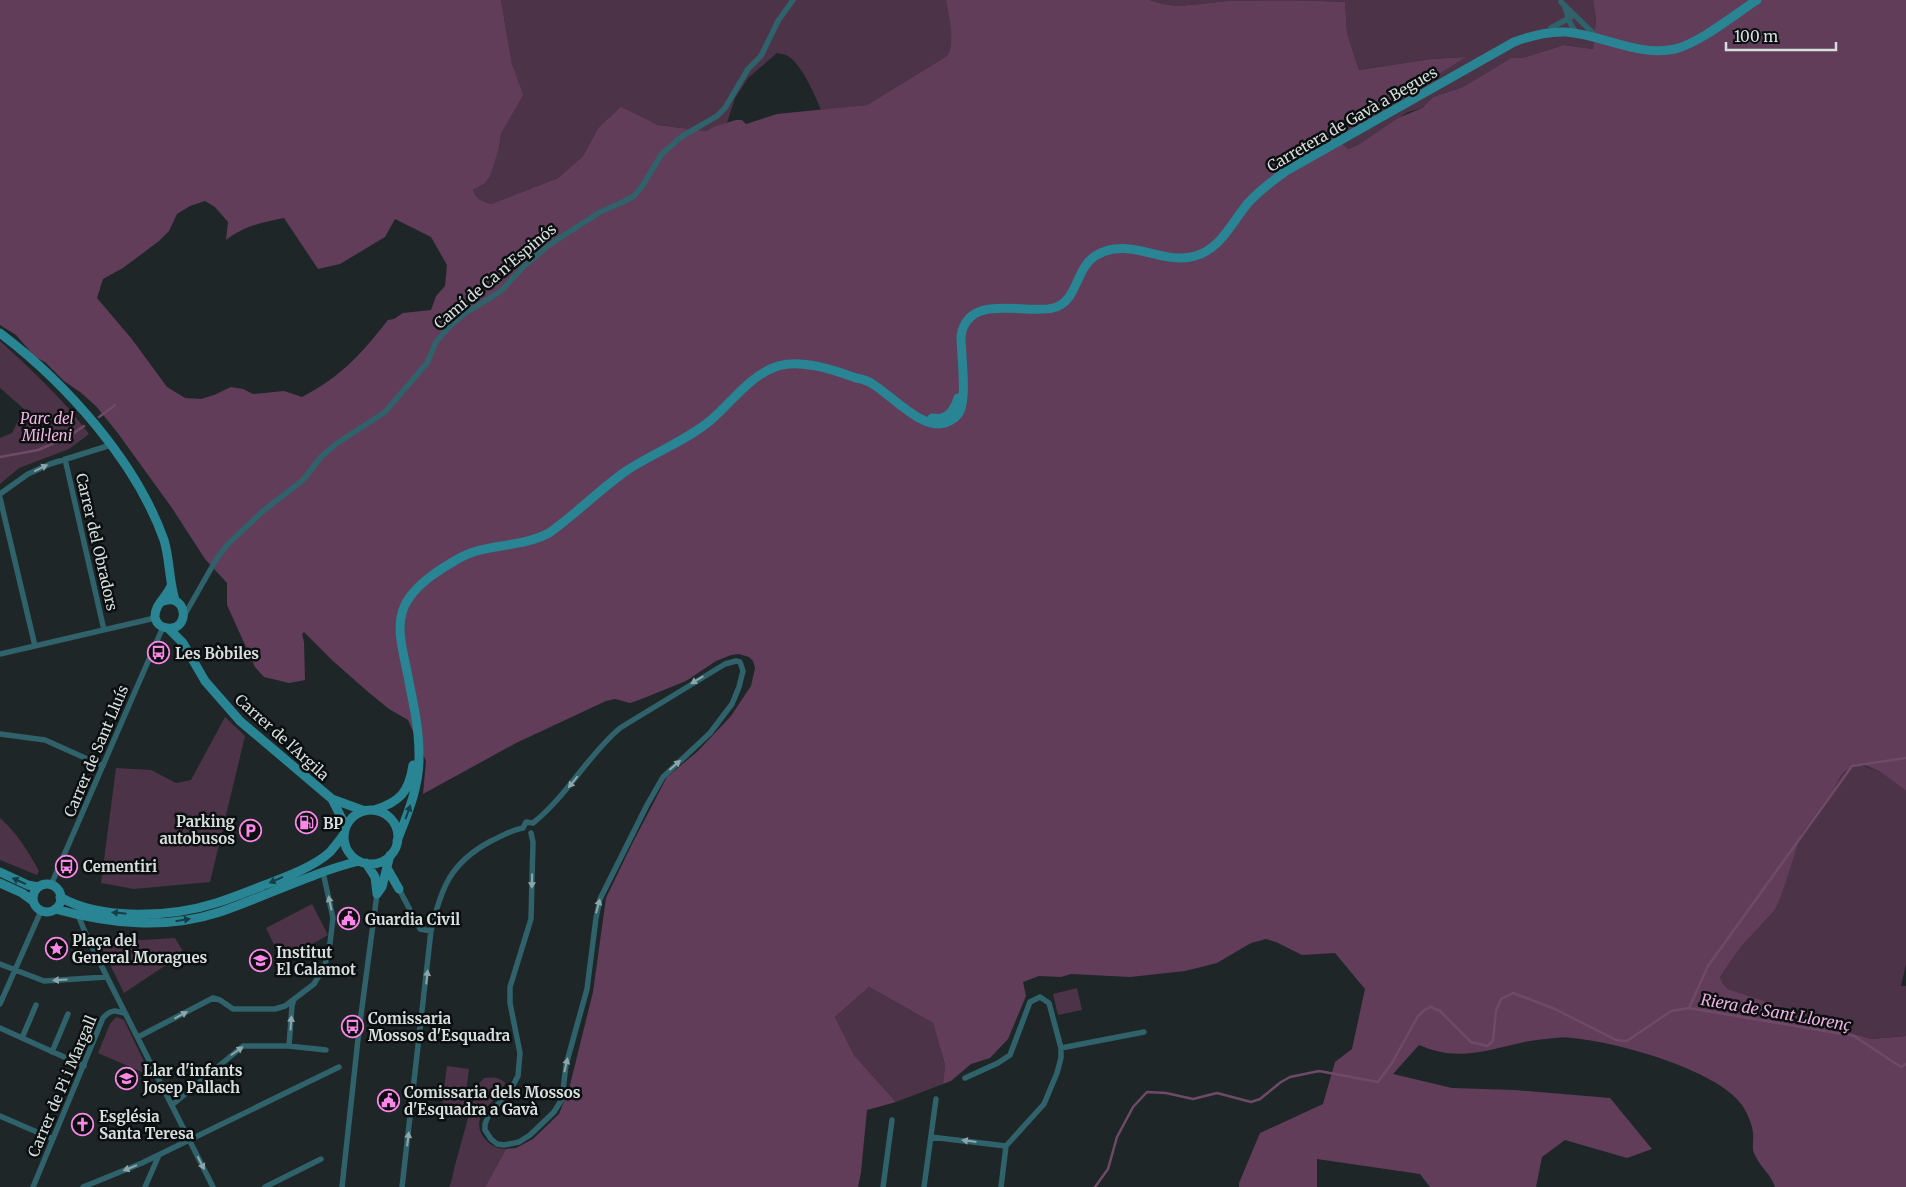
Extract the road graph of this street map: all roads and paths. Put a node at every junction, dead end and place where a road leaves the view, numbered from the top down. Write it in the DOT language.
graph roads {
  1 [pos="793,0"];
  2 [pos="1751,0"];
  3 [pos="1757,0"];
  4 [pos="1560,1"];
  5 [pos="1569,19"];
  6 [pos="1580,19"];
  7 [pos="1551,28"];
  8 [pos="1573,31"];
  9 [pos="1593,32"];
  10 [pos="0,333"];
  11 [pos="111,445"];
  12 [pos="65,459"];
  13 [pos="0,496"];
  14 [pos="171,586"];
  15 [pos="194,599"];
  16 [pos="176,601"];
  17 [pos="161,602"];
  18 [pos="155,618"];
  19 [pos="181,621"];
  20 [pos="166,628"];
  21 [pos="104,630"];
  22 [pos="183,643"];
  23 [pos="36,646"];
  24 [pos="0,654"];
  25 [pos="0,734"];
  26 [pos="102,766"];
  27 [pos="332,799"];
  28 [pos="369,810"];
  29 [pos="533,823"];
  30 [pos="524,828"];
  31 [pos="345,830"];
  32 [pos="532,833"];
  33 [pos="397,841"];
  34 [pos="390,854"];
  35 [pos="363,862"];
  36 [pos="387,868"];
  37 [pos="0,872"];
  38 [pos="323,872"];
  39 [pos="0,883"];
  40 [pos="51,885"];
  41 [pos="38,887"];
  42 [pos="399,888"];
  43 [pos="380,891"];
  44 [pos="60,897"];
  45 [pos="33,901"];
  46 [pos="55,909"];
  47 [pos="41,911"];
  48 [pos="78,915"];
  49 [pos="431,931"];
  50 [pos="0,964"];
  51 [pos="15,970"];
  52 [pos="107,977"];
  53 [pos="294,999"];
  54 [pos="0,1004"];
  55 [pos="36,1005"];
  56 [pos="68,1014"];
  57 [pos="126,1014"];
  58 [pos="0,1028"];
  59 [pos="1144,1032"];
  60 [pos="138,1037"];
  61 [pos="22,1038"];
  62 [pos="289,1046"];
  63 [pos="1060,1048"];
  64 [pos="326,1050"];
  65 [pos="52,1052"];
  66 [pos="84,1066"];
  67 [pos="339,1067"];
  68 [pos="965,1078"];
  69 [pos="936,1099"];
  70 [pos="172,1105"];
  71 [pos="0,1116"];
  72 [pos="892,1120"];
  73 [pos="931,1136"];
  74 [pos="53,1139"];
  75 [pos="190,1140"];
  76 [pos="1006,1146"];
  77 [pos="159,1155"];
  78 [pos="321,1159"];
  79 [pos="33,1187"];
  80 [pos="84,1187"];
  81 [pos="145,1187"];
  82 [pos="213,1187"];
  83 [pos="265,1187"];
  84 [pos="342,1187"];
  85 [pos="402,1187"];
  86 [pos="883,1187"];
  87 [pos="924,1187"];
  88 [pos="1001,1187"];
  1 -- 15 [label="street, Camí de Ca n'Espinós"];
  2 -- 9 [label="main road, Carretera de Gavà a Begues"];
  3 -- 8 [label="main road, Carretera de Gavà a Begues"];
  4 -- 5 [label="street"];
  4 -- 6 [label="street"];
  5 -- 6 [label="street"];
  5 -- 7 [label="street"];
  5 -- 8 [label="street"];
  6 -- 8 [label="street"];
  6 -- 9 [label="street"];
  7 -- 8 [label="main road, Carretera de Gavà a Begues"];
  7 -- 28 [label="main road, Carretera de Gavà a Begues"];
  8 -- 9 [label="main road, Carretera de Gavà a Begues"];
  33 -- 8 [label="main road, Carretera de Gavà a Begues, one-way"];
  10 -- 11 [label="main road"];
  11 -- 12 [label="street"];
  11 -- 14 [label="main road"];
  13 -- 12 [label="street, one-way"];
  12 -- 21 [label="street, Carrer del Obradors"];
  13 -- 23 [label="street"];
  14 -- 16 [label="main road"];
  14 -- 17 [label="main road"];
  15 -- 16 [label="street"];
  15 -- 19 [label="street, Camí de Ca n'Espinós"];
  16 -- 17 [label="main road"];
  16 -- 19 [label="main road"];
  17 -- 18 [label="main road"];
  18 -- 20 [label="main road"];
  18 -- 21 [label="street"];
  19 -- 20 [label="main road"];
  19 -- 22 [label="main road, Carrer de l'Argila"];
  20 -- 22 [label="main road, Carrer de l'Argila"];
  20 -- 26 [label="street, Carrer de Sant Lluís"];
  21 -- 23 [label="street"];
  22 -- 27 [label="main road, Carrer de l'Argila"];
  23 -- 24 [label="street"];
  25 -- 26 [label="street"];
  26 -- 40 [label="street, Carrer de Sant Lluís"];
  27 -- 28 [label="main road, Carrer de l'Argila"];
  27 -- 31 [label="main road, Carrer de l'Argila"];
  28 -- 31 [label="main road"];
  28 -- 33 [label="main road"];
  29 -- 30 [label="street"];
  29 -- 32 [label="street"];
  32 -- 29 [label="street, one-way"];
  30 -- 32 [label="street"];
  30 -- 49 [label="street"];
  31 -- 35 [label="main road"];
  31 -- 44 [label="main road, one-way"];
  33 -- 34 [label="main road"];
  34 -- 35 [label="main road"];
  34 -- 36 [label="main road"];
  35 -- 38 [label="main road"];
  35 -- 43 [label="main road"];
  36 -- 42 [label="main road"];
  36 -- 43 [label="main road"];
  41 -- 37 [label="main road, one-way"];
  48 -- 38 [label="main road, one-way"];
  53 -- 38 [label="street, one-way"];
  39 -- 45 [label="main road"];
  40 -- 41 [label="main road"];
  40 -- 44 [label="main road"];
  41 -- 45 [label="main road"];
  42 -- 43 [label="main road"];
  42 -- 49 [label="street"];
  43 -- 84 [label="street"];
  44 -- 46 [label="main road"];
  45 -- 47 [label="main road"];
  46 -- 47 [label="main road"];
  46 -- 48 [label="main road"];
  47 -- 51 [label="street"];
  48 -- 52 [label="street"];
  85 -- 49 [label="street, one-way"];
  50 -- 51 [label="street"];
  52 -- 51 [label="street, one-way"];
  51 -- 54 [label="street"];
  52 -- 57 [label="street"];
  60 -- 53 [label="street, one-way"];
  62 -- 53 [label="street, one-way"];
  55 -- 61 [label="street"];
  56 -- 65 [label="street"];
  57 -- 60 [label="street"];
  57 -- 66 [label="street, Carrer de Pi i Margall"];
  58 -- 61 [label="street"];
  59 -- 63 [label="street"];
  60 -- 70 [label="street"];
  61 -- 65 [label="street"];
  62 -- 64 [label="street"];
  70 -- 62 [label="street, one-way"];
  63 -- 68 [label="street"];
  63 -- 76 [label="street"];
  65 -- 66 [label="street"];
  66 -- 74 [label="street, Carrer de Pi i Margall"];
  67 -- 75 [label="street"];
  69 -- 73 [label="street"];
  70 -- 75 [label="street"];
  71 -- 74 [label="street"];
  72 -- 86 [label="street"];
  76 -- 73 [label="street, one-way"];
  73 -- 87 [label="street"];
  74 -- 79 [label="street, Carrer de Pi i Margall"];
  75 -- 77 [label="street"];
  75 -- 82 [label="street, one-way"];
  76 -- 88 [label="street"];
  77 -- 80 [label="street, one-way"];
  77 -- 81 [label="street"];
  78 -- 83 [label="street"];
}
